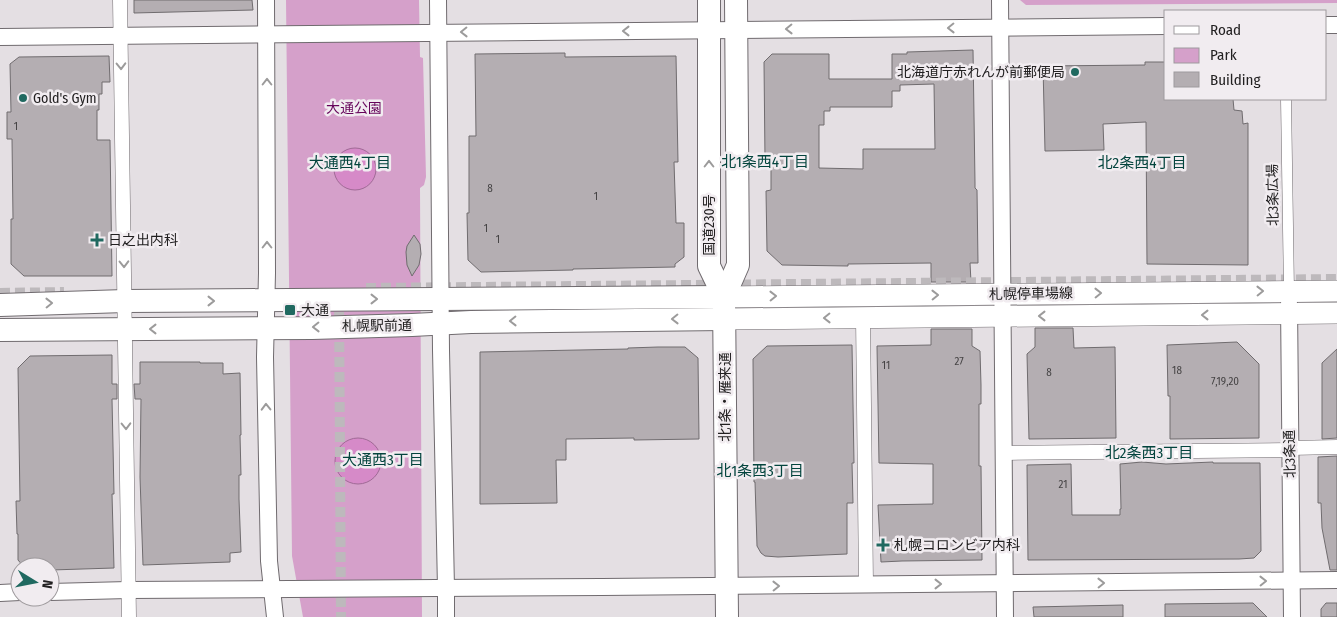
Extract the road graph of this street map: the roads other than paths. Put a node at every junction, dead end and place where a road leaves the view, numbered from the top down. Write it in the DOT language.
graph roads {
  1 [pos="120,0"];
  2 [pos="266,0"];
  3 [pos="438,0"];
  4 [pos="709,0"];
  5 [pos="736,0"];
  6 [pos="1000,0"];
  7 [pos="1164,26"];
  8 [pos="1000,28"];
  9 [pos="709,30"];
  10 [pos="736,30"];
  11 [pos="438,33"];
  12 [pos="267,34"];
  13 [pos="120,36"];
  14 [pos="0,37"];
  15 [pos="1286,100"];
  16 [pos="1289,291"];
  17 [pos="1337,291"];
  18 [pos="1002,294"];
  19 [pos="440,299"];
  20 [pos="266,300"];
  21 [pos="125,301"];
  22 [pos="0,305"];
  23 [pos="724,308"];
  24 [pos="1337,313"];
  25 [pos="1288,314"];
  26 [pos="1002,316"];
  27 [pos="863,318"];
  28 [pos="440,324"];
  29 [pos="266,328"];
  30 [pos="125,329"];
  31 [pos="0,330"];
  32 [pos="1337,447"];
  33 [pos="1290,449"];
  34 [pos="1004,453"];
  35 [pos="1337,580"];
  36 [pos="1292,581"];
  37 [pos="1005,584"];
  38 [pos="866,585"];
  39 [pos="727,586"];
  40 [pos="446,588"];
  41 [pos="272,589"];
  42 [pos="128,590"];
  43 [pos="60,592"];
  44 [pos="129,617"];
  45 [pos="276,617"];
  46 [pos="446,617"];
  47 [pos="727,617"];
  48 [pos="1005,617"];
  49 [pos="1292,617"];
  1 -- 13 [label="street"];
  2 -- 12 [label="street"];
  3 -- 11 [label="street"];
  4 -- 9 [label="highway, 国道230号"];
  5 -- 10 [label="highway, 国道230号"];
  6 -- 8 [label="street"];
  7 -- 8 [label="street"];
  8 -- 10 [label="street, one-way"];
  8 -- 18 [label="street"];
  9 -- 10 [label="street"];
  9 -- 11 [label="street, one-way"];
  23 -- 9 [label="highway, 国道230号, one-way"];
  10 -- 23 [label="highway, 国道230号"];
  11 -- 12 [label="street"];
  11 -- 19 [label="street"];
  12 -- 13 [label="street"];
  20 -- 12 [label="street, one-way"];
  13 -- 14 [label="street"];
  13 -- 21 [label="street, one-way"];
  15 -- 16 [label="street, 北3条広場"];
  16 -- 17 [label="main road, 札幌停車場線"];
  18 -- 16 [label="main road, 札幌停車場線, one-way"];
  16 -- 25 [label="street, 北3条通"];
  23 -- 18 [label="main road, 札幌停車場線, one-way"];
  18 -- 26 [label="street"];
  20 -- 19 [label="highway, 札幌駅前通, one-way"];
  19 -- 23 [label="highway, 札幌駅前通"];
  19 -- 28 [label="street"];
  21 -- 20 [label="highway, 札幌駅前通, one-way"];
  20 -- 29 [label="street"];
  22 -- 21 [label="highway, 札幌駅前通, one-way"];
  21 -- 30 [label="street"];
  27 -- 23 [label="main road, 札幌停車場線, one-way"];
  23 -- 28 [label="highway, 札幌駅前通, one-way"];
  23 -- 39 [label="highway, 北1条・雁来通"];
  24 -- 25 [label="main road, 札幌停車場線"];
  25 -- 26 [label="main road, 札幌停車場線, one-way"];
  25 -- 33 [label="street, 北3条通"];
  26 -- 27 [label="main road, 札幌停車場線"];
  26 -- 34 [label="street"];
  27 -- 38 [label="street"];
  28 -- 29 [label="highway, 札幌駅前通, one-way"];
  28 -- 40 [label="street"];
  29 -- 30 [label="highway, 札幌駅前通, one-way"];
  41 -- 29 [label="street, one-way"];
  30 -- 31 [label="highway, 札幌駅前通"];
  30 -- 42 [label="street, one-way"];
  32 -- 33 [label="street"];
  33 -- 34 [label="street"];
  33 -- 36 [label="street, 北3条通"];
  34 -- 37 [label="street"];
  35 -- 36 [label="street"];
  37 -- 36 [label="street, one-way"];
  36 -- 49 [label="street, 北3条通"];
  38 -- 37 [label="street, one-way"];
  37 -- 48 [label="street"];
  39 -- 38 [label="street, one-way"];
  39 -- 40 [label="street"];
  39 -- 47 [label="highway, 北1条・雁来通"];
  40 -- 41 [label="street"];
  40 -- 46 [label="street"];
  41 -- 42 [label="street"];
  41 -- 45 [label="street"];
  42 -- 43 [label="street"];
  42 -- 44 [label="street"];
}
